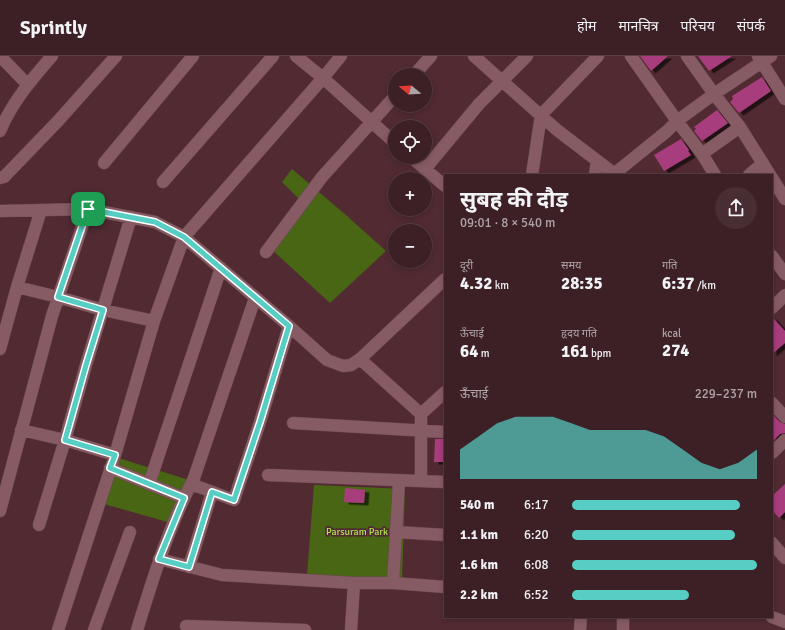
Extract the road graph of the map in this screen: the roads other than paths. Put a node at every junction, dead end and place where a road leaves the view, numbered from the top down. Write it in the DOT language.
graph roads {
  1 [pos="52,56"];
  2 [pos="116,56"];
  3 [pos="193,56"];
  4 [pos="273,56"];
  5 [pos="296,56"];
  6 [pos="341,56"];
  7 [pos="431,56"];
  8 [pos="474,56"];
  9 [pos="527,56"];
  10 [pos="598,56"];
  11 [pos="631,56"];
  12 [pos="687,56"];
  13 [pos="763,58"];
  14 [pos="2,62"];
  15 [pos="420,68"];
  16 [pos="323,78"];
  17 [pos="503,81"];
  18 [pos="28,85"];
  19 [pos="714,94"];
  20 [pos="785,99"];
  21 [pos="388,104"];
  22 [pos="541,115"];
  23 [pos="676,121"];
  24 [pos="371,122"];
  25 [pos="740,127"];
  26 [pos="0,131"];
  27 [pos="388,137"];
  28 [pos="702,154"];
  29 [pos="596,161"];
  30 [pos="104,163"];
  31 [pos="763,163"];
  32 [pos="419,164"];
  33 [pos="425,169"];
  34 [pos="532,174"];
  35 [pos="595,174"];
  36 [pos="615,174"];
  37 [pos="714,174"];
  38 [pos="750,174"];
  39 [pos="769,174"];
  40 [pos="0,178"];
  41 [pos="773,180"];
  42 [pos="163,182"];
  43 [pos="444,185"];
  44 [pos="785,199"];
  45 [pos="88,209"];
  46 [pos="41,210"];
  47 [pos="0,211"];
  48 [pos="131,217"];
  49 [pos="184,237"];
  50 [pos="266,252"];
  51 [pos="773,257"];
  52 [pos="221,268"];
  53 [pos="785,274"];
  54 [pos="444,280"];
  55 [pos="17,287"];
  56 [pos="785,295"];
  57 [pos="58,297"];
  58 [pos="255,298"];
  59 [pos="773,307"];
  60 [pos="103,310"];
  61 [pos="154,321"];
  62 [pos="289,326"];
  63 [pos="0,349"];
  64 [pos="360,359"];
  65 [pos="444,393"];
  66 [pos="773,404"];
  67 [pos="420,414"];
  68 [pos="785,417"];
  69 [pos="293,423"];
  70 [pos="21,430"];
  71 [pos="421,431"];
  72 [pos="444,432"];
  73 [pos="65,440"];
  74 [pos="785,440"];
  75 [pos="773,452"];
  76 [pos="115,455"];
  77 [pos="110,468"];
  78 [pos="268,475"];
  79 [pos="399,481"];
  80 [pos="421,481"];
  81 [pos="444,482"];
  82 [pos="149,484"];
  83 [pos="191,484"];
  84 [pos="212,492"];
  85 [pos="184,498"];
  86 [pos="0,511"];
  87 [pos="39,525"];
  88 [pos="130,532"];
  89 [pos="396,532"];
  90 [pos="444,535"];
  91 [pos="773,544"];
  92 [pos="785,558"];
  93 [pos="159,559"];
  94 [pos="189,567"];
  95 [pos="354,583"];
  96 [pos="393,583"];
  97 [pos="444,587"];
  98 [pos="773,617"];
  99 [pos="581,618"];
  100 [pos="623,618"];
  101 [pos="785,622"];
  102 [pos="186,626"];
  103 [pos="785,627"];
  104 [pos="256,629"];
  105 [pos="58,630"];
  106 [pos="94,630"];
  107 [pos="137,630"];
  108 [pos="305,630"];
  109 [pos="351,630"];
  110 [pos="580,630"];
  111 [pos="623,630"];
  112 [pos="781,630"];
  1 -- 18 [label="street"];
  2 -- 40 [label="street"];
  3 -- 30 [label="street"];
  4 -- 42 [label="street"];
  5 -- 16 [label="street"];
  6 -- 16 [label="street"];
  7 -- 15 [label="street"];
  8 -- 17 [label="street"];
  9 -- 17 [label="street"];
  10 -- 22 [label="street"];
  11 -- 23 [label="street"];
  12 -- 19 [label="street"];
  13 -- 19 [label="street"];
  13 -- 20 [label="street"];
  14 -- 18 [label="street"];
  16 -- 24 [label="street"];
  16 -- 49 [label="street"];
  17 -- 22 [label="street"];
  17 -- 33 [label="street"];
  18 -- 26 [label="street"];
  19 -- 23 [label="street"];
  19 -- 25 [label="street"];
  21 -- 24 [label="street"];
  22 -- 29 [label="street"];
  22 -- 34 [label="street"];
  23 -- 28 [label="street"];
  23 -- 36 [label="street"];
  24 -- 27 [label="street"];
  24 -- 50 [label="street"];
  25 -- 28 [label="street"];
  25 -- 31 [label="street"];
  28 -- 37 [label="street"];
  29 -- 35 [label="street"];
  29 -- 36 [label="street"];
  31 -- 38 [label="street"];
  31 -- 39 [label="street"];
  32 -- 33 [label="street"];
  33 -- 43 [label="street"];
  41 -- 44 [label="street"];
  45 -- 46 [label="street"];
  45 -- 48 [label="street"];
  45 -- 57 [label="street"];
  46 -- 47 [label="street"];
  46 -- 55 [label="street"];
  48 -- 49 [label="street"];
  48 -- 60 [label="street"];
  49 -- 52 [label="street"];
  49 -- 61 [label="street"];
  51 -- 53 [label="street"];
  52 -- 58 [label="street"];
  52 -- 82 [label="street"];
  54 -- 64 [label="street"];
  55 -- 57 [label="street"];
  55 -- 63 [label="street"];
  56 -- 59 [label="street"];
  57 -- 60 [label="street"];
  57 -- 70 [label="street"];
  58 -- 62 [label="street"];
  58 -- 83 [label="street"];
  60 -- 61 [label="street"];
  60 -- 73 [label="street"];
  61 -- 76 [label="street"];
  62 -- 64 [label="street"];
  62 -- 84 [label="street"];
  64 -- 67 [label="street"];
  65 -- 67 [label="street"];
  66 -- 68 [label="street"];
  67 -- 71 [label="street"];
  69 -- 71 [label="street"];
  70 -- 73 [label="street"];
  70 -- 86 [label="street"];
  71 -- 72 [label="street"];
  71 -- 80 [label="street"];
  73 -- 76 [label="street"];
  73 -- 87 [label="street"];
  74 -- 75 [label="street"];
  76 -- 77 [label="street"];
  77 -- 82 [label="street"];
  77 -- 105 [label="street"];
  78 -- 79 [label="street"];
  79 -- 80 [label="street"];
  79 -- 89 [label="street"];
  80 -- 81 [label="street"];
  82 -- 85 [label="street"];
  83 -- 84 [label="street"];
  83 -- 85 [label="street"];
  84 -- 94 [label="street"];
  85 -- 93 [label="street"];
  88 -- 106 [label="street"];
  89 -- 90 [label="street"];
  89 -- 96 [label="street"];
  91 -- 92 [label="street"];
  93 -- 94 [label="street"];
  93 -- 107 [label="street"];
  94 -- 95 [label="street"];
  95 -- 96 [label="street"];
  95 -- 109 [label="street"];
  96 -- 97 [label="street"];
  98 -- 101 [label="street"];
  99 -- 110 [label="street"];
  100 -- 111 [label="street"];
  102 -- 104 [label="street"];
  103 -- 112 [label="street"];
  104 -- 108 [label="street"];
}
